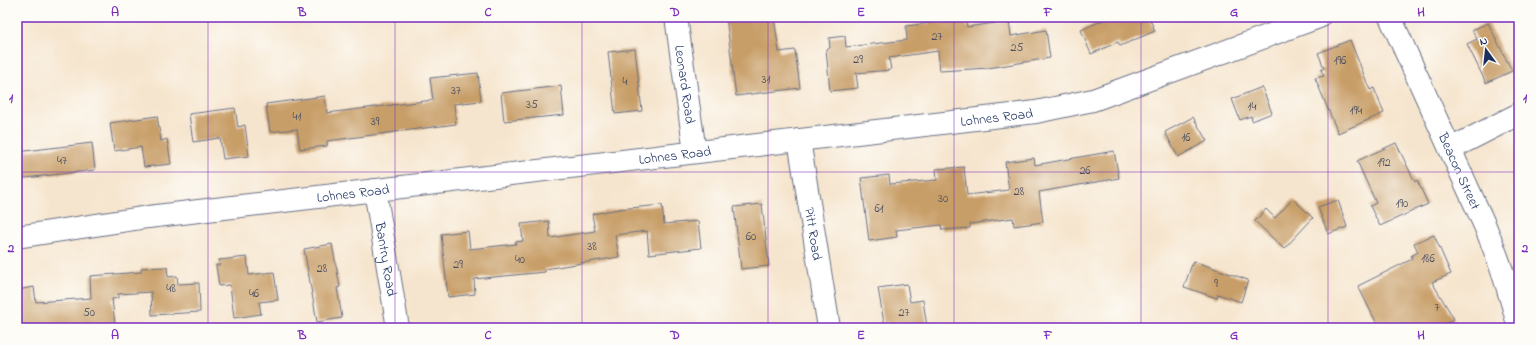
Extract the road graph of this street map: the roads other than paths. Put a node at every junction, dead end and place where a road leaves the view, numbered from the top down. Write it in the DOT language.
graph roads {
  1 [pos="676,17"];
  2 [pos="1319,17"];
  3 [pos="1390,17"];
  4 [pos="1519,114"];
  5 [pos="799,140"];
  6 [pos="1450,149"];
  7 [pos="695,152"];
  8 [pos="376,190"];
  9 [pos="17,237"];
  10 [pos="398,328"];
  11 [pos="829,328"];
  12 [pos="1519,328"];
  1 -- 7 [label="street, Leonard Road"];
  2 -- 5 [label="street, Lohnes Road"];
  3 -- 6 [label="street, Beacon Street"];
  4 -- 6 [label="street"];
  5 -- 7 [label="street, Lohnes Road"];
  5 -- 11 [label="street, Pitt Road"];
  6 -- 12 [label="street, Beacon Street"];
  7 -- 8 [label="street, Lohnes Road"];
  8 -- 9 [label="street, Lohnes Road"];
  8 -- 10 [label="street, Bantry Road"];
}
